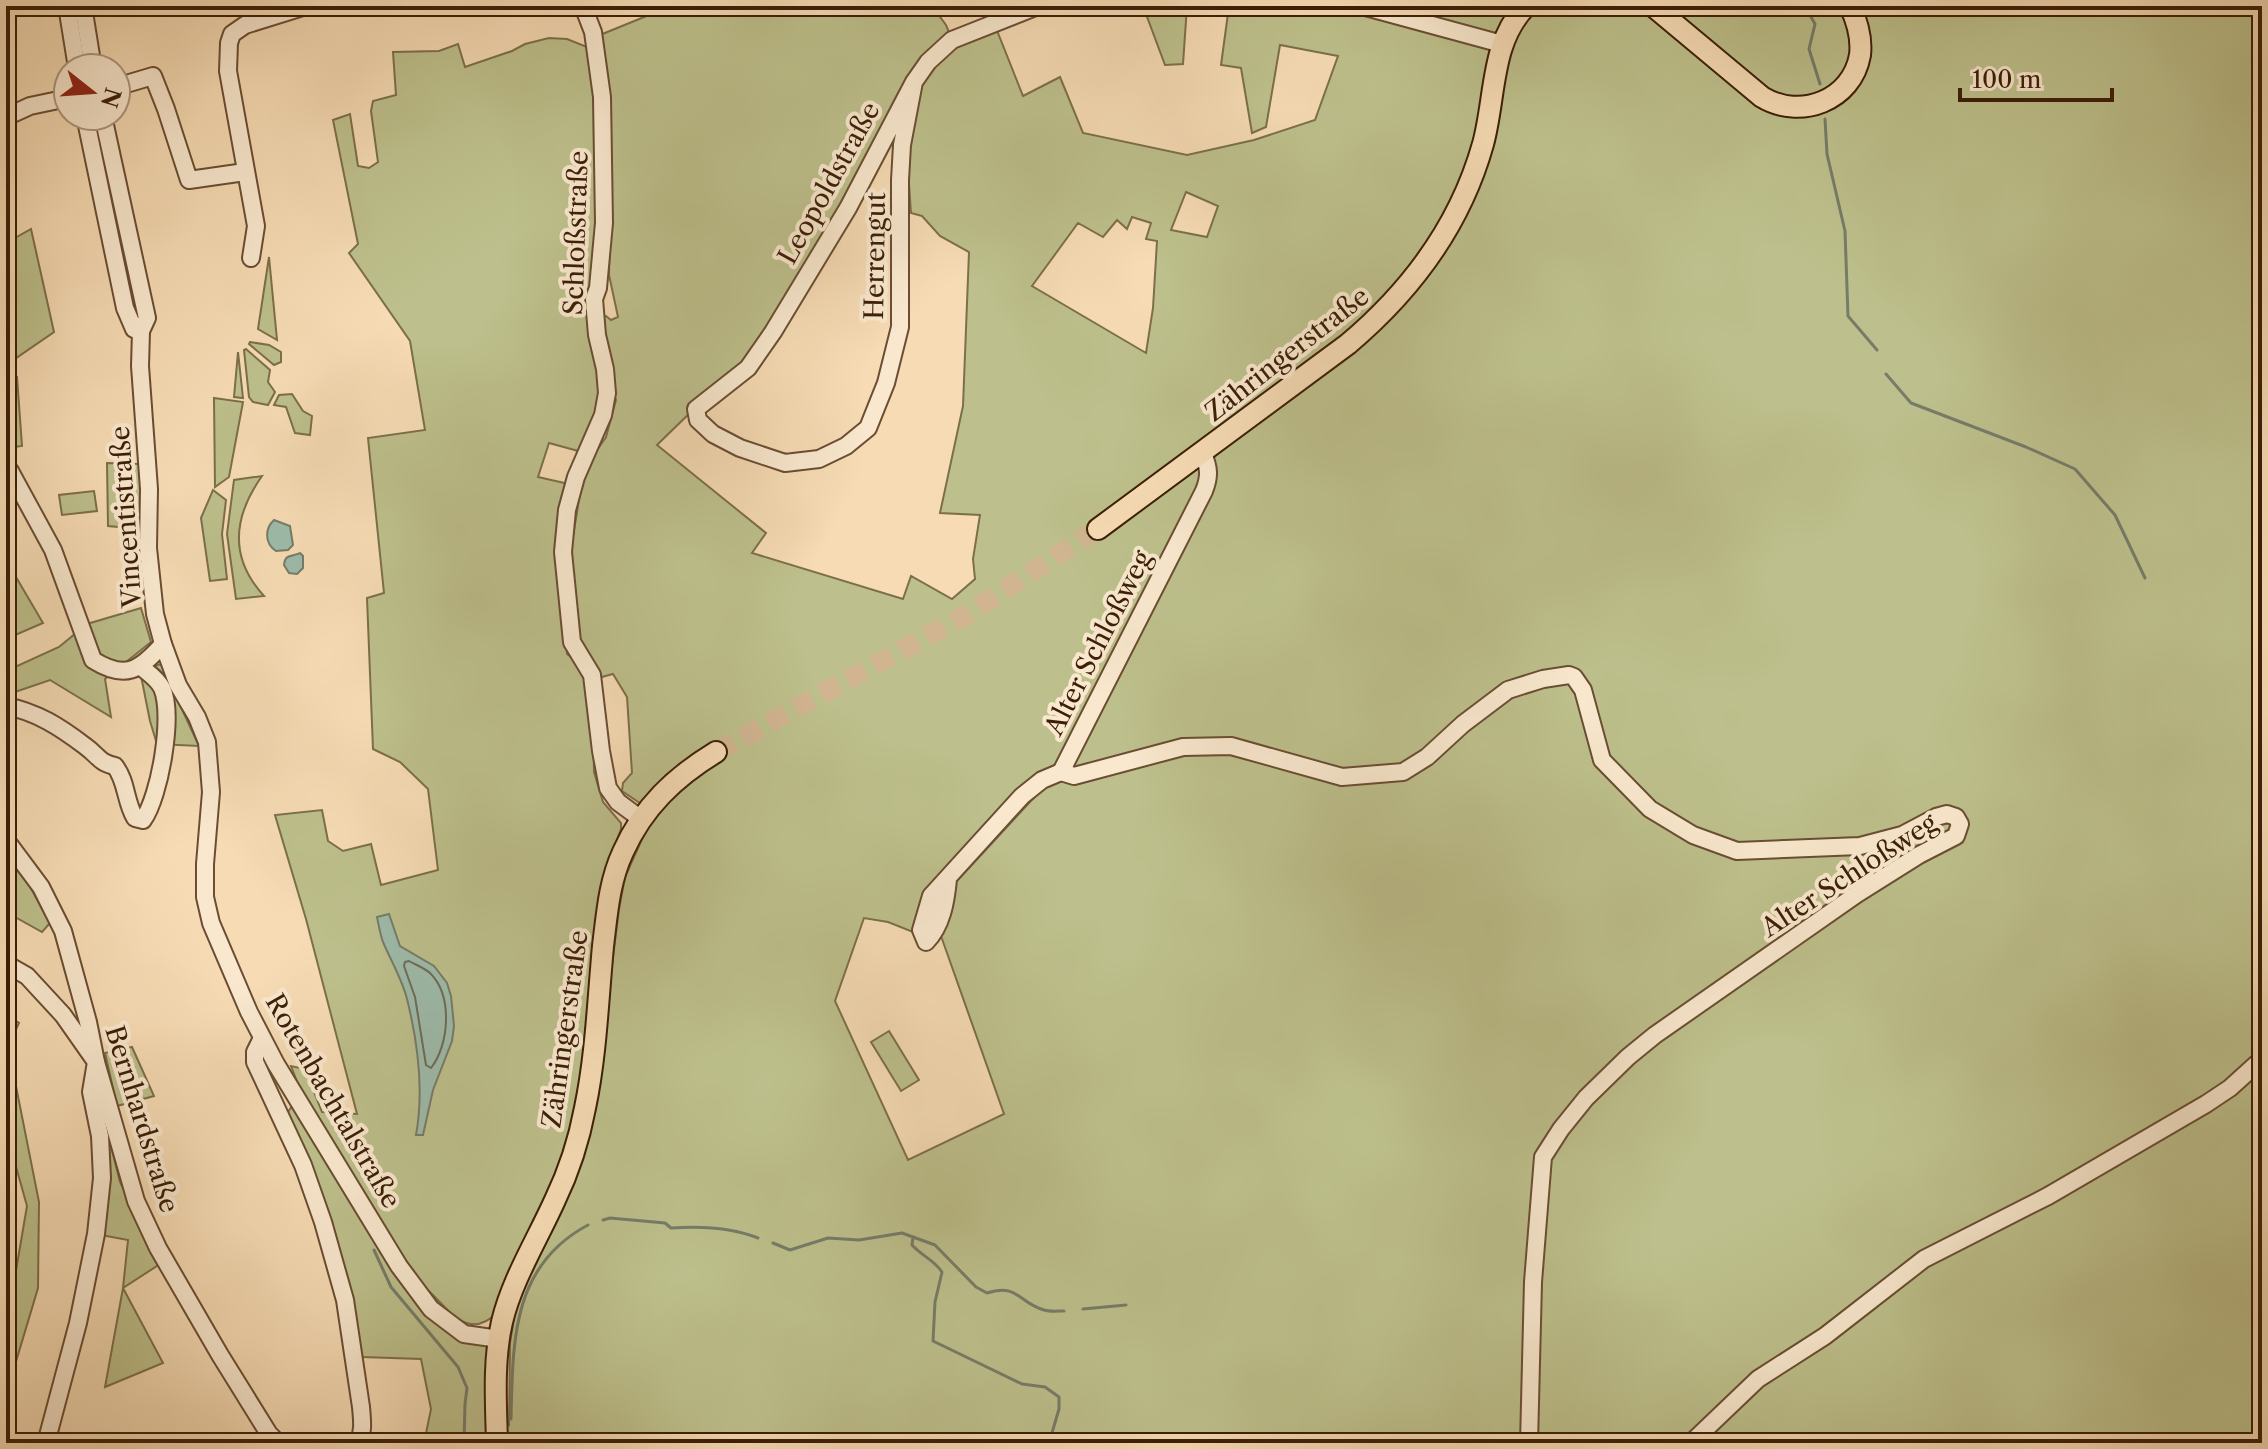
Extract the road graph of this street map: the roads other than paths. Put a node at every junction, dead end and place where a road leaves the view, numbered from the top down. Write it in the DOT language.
graph roads {
  1 [pos="67,6"];
  2 [pos="83,6"];
  3 [pos="306,6"];
  4 [pos="583,6"];
  5 [pos="1038,6"];
  6 [pos="1362,6"];
  7 [pos="1526,6"];
  8 [pos="1653,6"];
  9 [pos="1850,6"];
  10 [pos="1502,44"];
  11 [pos="74,52"];
  12 [pos="90,52"];
  13 [pos="132,82"];
  14 [pos="914,82"];
  15 [pos="52,101"];
  16 [pos="6,117"];
  17 [pos="88,132"];
  18 [pos="106,132"];
  19 [pos="245,172"];
  20 [pos="251,258"];
  21 [pos="141,331"];
  22 [pos="698,420"];
  23 [pos="1203,453"];
  24 [pos="6,468"];
  25 [pos="1098,529"];
  26 [pos="163,644"];
  27 [pos="140,666"];
  28 [pos="6,706"];
  29 [pos="716,752"];
  30 [pos="1061,772"];
  31 [pos="641,819"];
  32 [pos="6,840"];
  33 [pos="948,879"];
  34 [pos="6,964"];
  35 [pos="262,1038"];
  36 [pos="2262,1059"];
  37 [pos="96,1062"];
  38 [pos="499,1339"];
  39 [pos="46,1443"];
  40 [pos="278,1443"];
  41 [pos="358,1443"];
  42 [pos="497,1443"];
  43 [pos="1529,1443"];
  44 [pos="1691,1443"];
  1 -- 11 [label="street"];
  2 -- 12 [label="street"];
  3 -- 19 [label="street"];
  4 -- 31 [label="street, Schloßstraße"];
  5 -- 14 [label="street, Leopoldstraße"];
  6 -- 10 [label="street"];
  7 -- 10 [label="main road"];
  8 -- 9 [label="main road"];
  10 -- 23 [label="main road, Zähringerstraße"];
  13 -- 19 [label="street"];
  14 -- 22 [label="street, Leopoldstraße"];
  14 -- 22 [label="street, Herrengut"];
  15 -- 16 [label="street"];
  17 -- 21 [label="street"];
  18 -- 21 [label="street, Vincentistraße"];
  19 -- 20 [label="street"];
  21 -- 26 [label="street, Vincentistraße"];
  23 -- 25 [label="main road, Zähringerstraße"];
  23 -- 30 [label="street, Alter Schloßweg"];
  24 -- 27 [label="street"];
  26 -- 27 [label="street"];
  26 -- 35 [label="street, Rotenbachtalstraße"];
  27 -- 28 [label="street"];
  29 -- 31 [label="main road, Zähringerstraße"];
  30 -- 33 [label="street"];
  30 -- 43 [label="street, Alter Schloßweg"];
  31 -- 38 [label="main road, Zähringerstraße"];
  32 -- 37 [label="street, Bernhardstraße"];
  34 -- 37 [label="street"];
  35 -- 38 [label="street, Rotenbachtalstraße"];
  35 -- 41 [label="street"];
  36 -- 44 [label="street"];
  37 -- 39 [label="street"];
  37 -- 40 [label="street, Bernhardstraße"];
  38 -- 42 [label="main road"];
}
